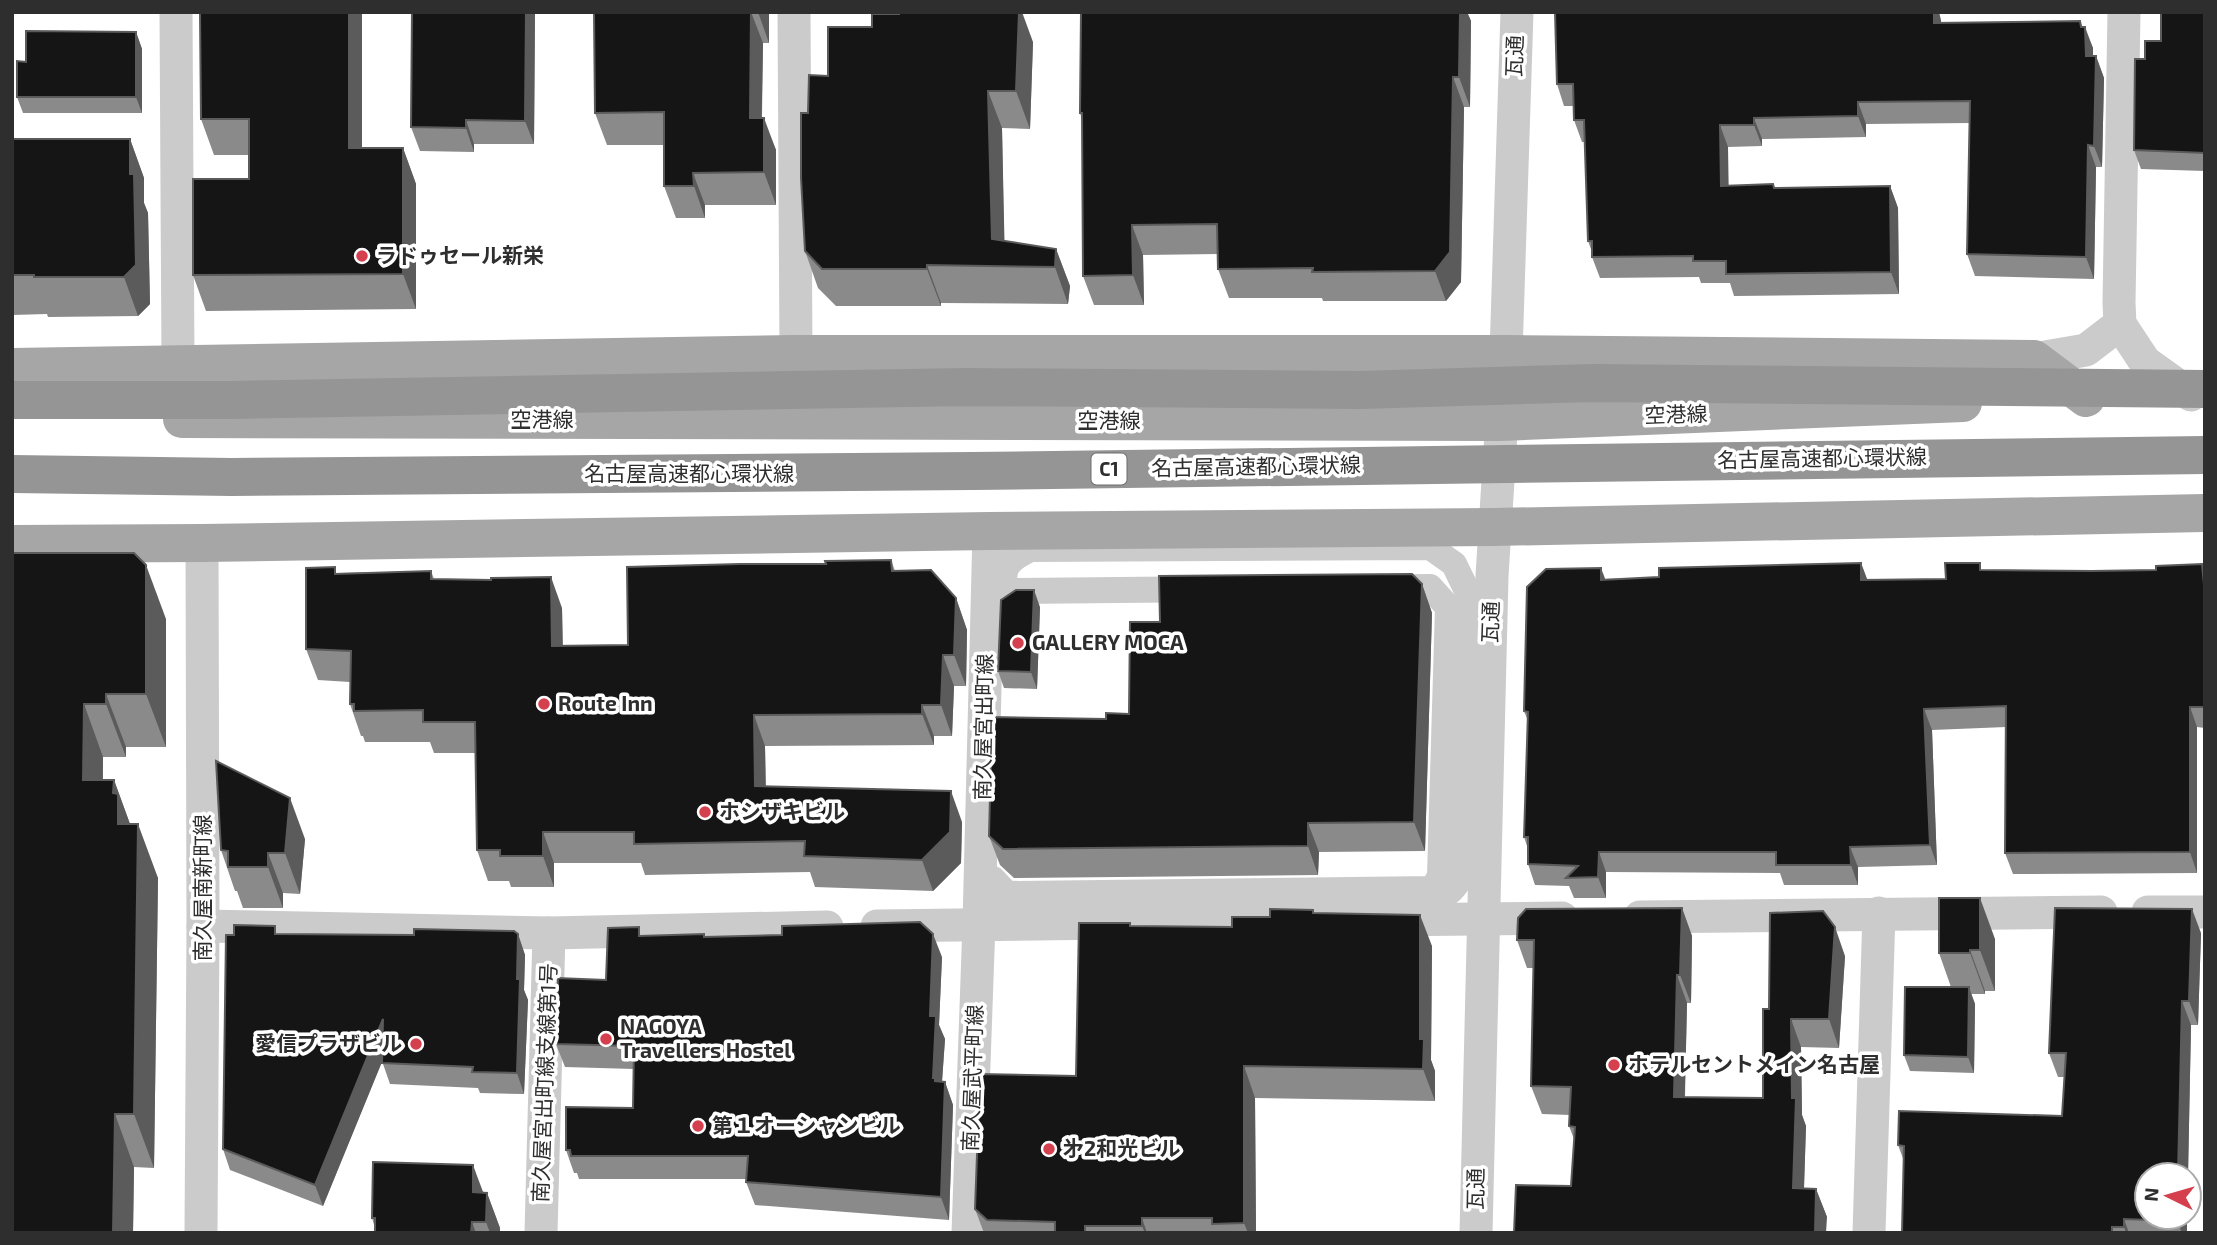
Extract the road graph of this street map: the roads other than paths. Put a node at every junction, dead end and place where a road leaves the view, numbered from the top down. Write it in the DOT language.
graph roads {
  1 [pos="176,12"];
  2 [pos="794,12"];
  3 [pos="1517,12"];
  4 [pos="2124,12"];
  5 [pos="2120,324"];
  6 [pos="796,354"];
  7 [pos="1506,354"];
  8 [pos="2034,359"];
  9 [pos="178,363"];
  10 [pos="12,367"];
  11 [pos="2202,395"];
  12 [pos="2086,398"];
  13 [pos="12,400"];
  14 [pos="12,419"];
  15 [pos="1500,422"];
  16 [pos="2205,455"];
  17 [pos="12,474"];
  18 [pos="2205,513"];
  19 [pos="1493,527"];
  20 [pos="989,531"];
  21 [pos="202,543"];
  22 [pos="12,544"];
  23 [pos="1007,894"];
  24 [pos="2205,912"];
  25 [pos="1879,913"];
  26 [pos="1482,919"];
  27 [pos="979,923"];
  28 [pos="203,926"];
  29 [pos="549,933"];
  30 [pos="201,1233"];
  31 [pos="541,1233"];
  32 [pos="968,1233"];
  33 [pos="1476,1233"];
  34 [pos="1869,1233"];
  1 -- 9 [label="street"];
  2 -- 6 [label="street"];
  3 -- 7 [label="street, 瓦通"];
  4 -- 5 [label="street"];
  5 -- 8 [label="street"];
  5 -- 11 [label="street"];
  6 -- 7 [label="main road"];
  6 -- 9 [label="main road"];
  7 -- 8 [label="main road"];
  7 -- 15 [label="street, 瓦通"];
  8 -- 12 [label="main road"];
  9 -- 10 [label="main road"];
  11 -- 12 [label="main road, 空港線"];
  11 -- 13 [label="highway, bridge"];
  12 -- 15 [label="main road, 空港線"];
  14 -- 15 [label="main road, 空港線"];
  15 -- 19 [label="street, 瓦通"];
  16 -- 17 [label="highway, 名古屋高速都心環状線 / C1, bridge"];
  18 -- 19 [label="main road"];
  19 -- 20 [label="main road"];
  19 -- 26 [label="street, 瓦通"];
  20 -- 21 [label="main road"];
  20 -- 27 [label="street, 南久屋宮出町線"];
  21 -- 22 [label="main road"];
  21 -- 28 [label="street, 南久屋南新町線"];
  23 -- 23 [label="street"];
  24 -- 25 [label="street"];
  25 -- 26 [label="street"];
  25 -- 34 [label="street"];
  26 -- 27 [label="street"];
  26 -- 33 [label="street, 瓦通"];
  27 -- 29 [label="street"];
  27 -- 32 [label="street, 南久屋武平町線"];
  28 -- 29 [label="street"];
  28 -- 30 [label="street, 南久屋南新町線"];
  29 -- 31 [label="street, 南久屋宮出町線支線第1号"];
}
